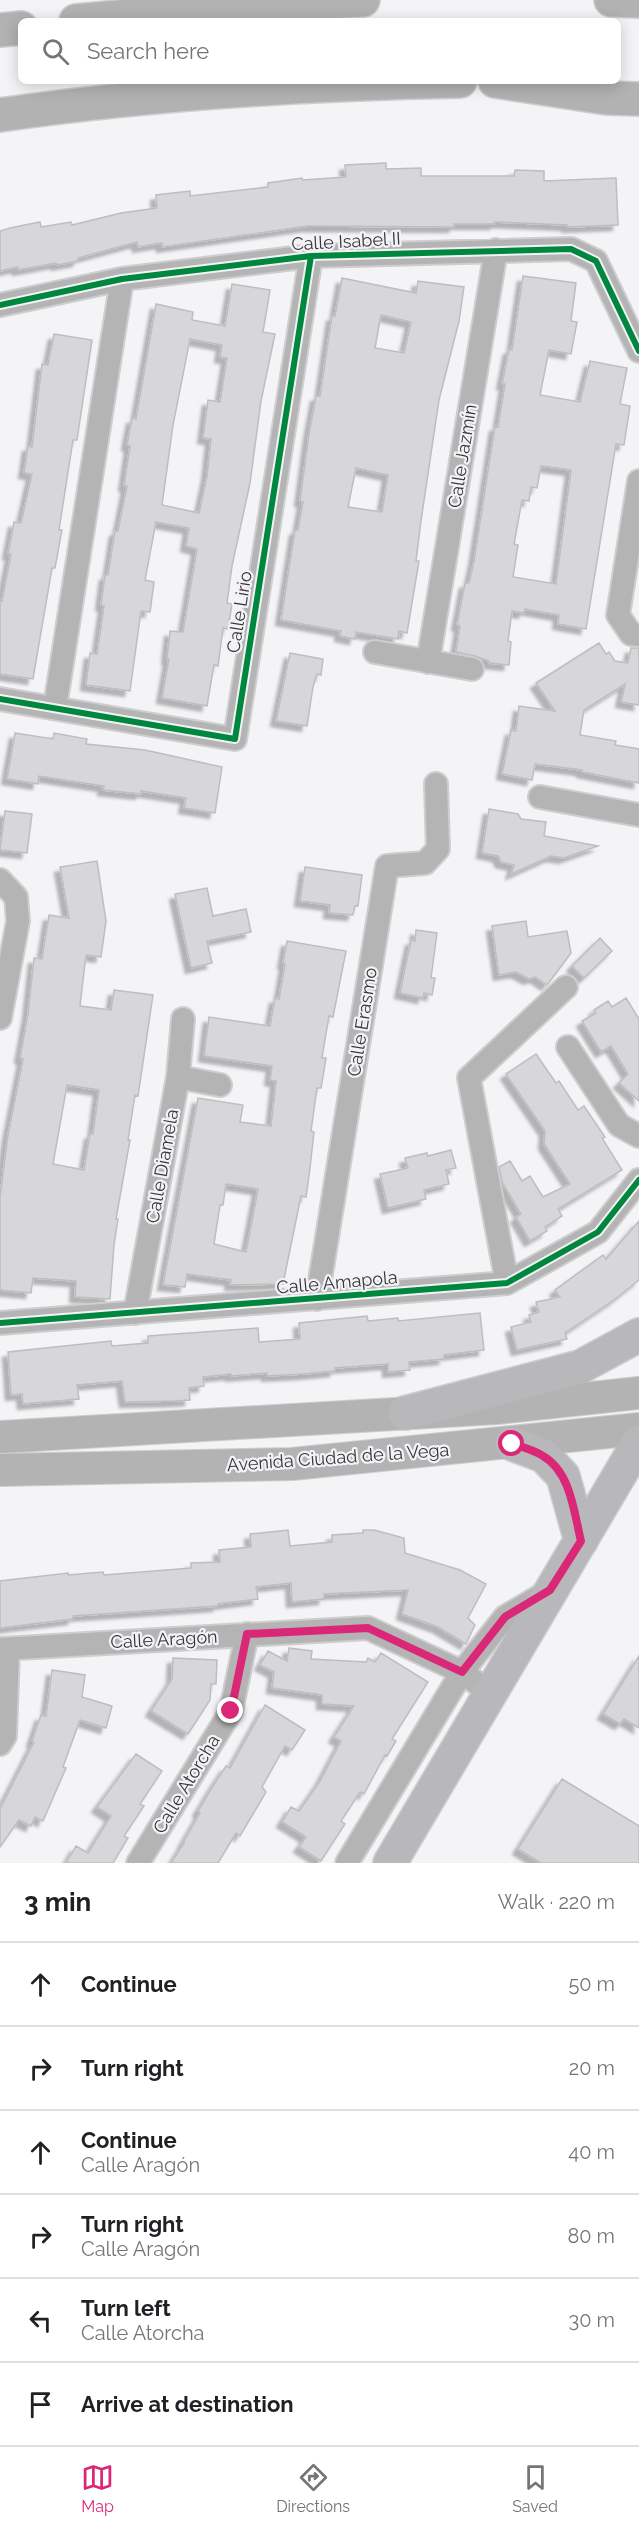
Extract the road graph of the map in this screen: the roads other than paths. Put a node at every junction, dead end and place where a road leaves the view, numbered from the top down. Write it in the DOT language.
graph roads {
  1 [pos="363,0"];
  2 [pos="611,0"];
  3 [pos="639,1"];
  4 [pos="107,18"];
  5 [pos="18,28"];
  6 [pos="0,30"];
  7 [pos="376,84"];
  8 [pos="515,84"];
  9 [pos="621,84"];
  10 [pos="639,84"];
  11 [pos="639,99"];
  12 [pos="0,115"];
  13 [pos="495,250"];
  14 [pos="311,256"];
  15 [pos="122,279"];
  16 [pos="0,305"];
  17 [pos="639,351"];
  18 [pos="639,481"];
  19 [pos="639,635"];
  20 [pos="375,652"];
  21 [pos="428,662"];
  22 [pos="472,669"];
  23 [pos="0,699"];
  24 [pos="55,707"];
  25 [pos="436,784"];
  26 [pos="540,797"];
  27 [pos="639,815"];
  28 [pos="0,880"];
  29 [pos="566,987"];
  30 [pos="0,1018"];
  31 [pos="183,1019"];
  32 [pos="568,1047"];
  33 [pos="178,1077"];
  34 [pos="220,1085"];
  35 [pos="639,1136"];
  36 [pos="639,1180"];
  37 [pos="507,1283"];
  38 [pos="317,1299"];
  39 [pos="135,1313"];
  40 [pos="0,1323"];
  41 [pos="639,1335"];
  42 [pos="639,1394"];
  43 [pos="405,1413"];
  44 [pos="639,1429"];
  45 [pos="0,1437"];
  46 [pos="639,1442"];
  47 [pos="512,1444"];
  48 [pos="0,1470"];
  49 [pos="581,1541"];
  50 [pos="550,1590"];
  51 [pos="247,1634"];
  52 [pos="4,1649"];
  53 [pos="462,1672"];
  54 [pos="490,1693"];
  55 [pos="0,1744"];
  56 [pos="138,1863"];
  57 [pos="347,1863"];
  58 [pos="390,1863"];
  1 -- 4 [label="highway"];
  2 -- 3 [label="highway"];
  5 -- 6 [label="highway"];
  7 -- 12 [label="highway"];
  8 -- 11 [label="highway"];
  9 -- 10 [label="highway"];
  13 -- 14 [label="street, Calle Isabel II"];
  13 -- 17 [label="street, Calle Isabel II"];
  13 -- 21 [label="street, Calle Jazmín"];
  14 -- 15 [label="street, Calle Isabel II"];
  14 -- 24 [label="street, Calle Lirio"];
  15 -- 16 [label="street, Calle Isabel II"];
  15 -- 24 [label="street"];
  18 -- 19 [label="street"];
  20 -- 21 [label="street"];
  21 -- 22 [label="street"];
  23 -- 24 [label="street, Calle Lirio"];
  25 -- 38 [label="street, Calle Erasmo"];
  26 -- 27 [label="street"];
  28 -- 30 [label="street"];
  29 -- 37 [label="street"];
  31 -- 33 [label="street, Calle Diamela"];
  32 -- 35 [label="street"];
  33 -- 34 [label="street"];
  33 -- 39 [label="street, Calle Diamela"];
  36 -- 37 [label="street, Calle Amapola"];
  37 -- 38 [label="street, Calle Amapola"];
  38 -- 39 [label="street, Calle Amapola"];
  39 -- 40 [label="street, Calle Amapola"];
  41 -- 43 [label="main road"];
  42 -- 43 [label="street"];
  43 -- 45 [label="street"];
  44 -- 47 [label="street, Avenida Ciudad de la Vega"];
  46 -- 49 [label="main road"];
  47 -- 48 [label="street, Avenida Ciudad de la Vega"];
  47 -- 49 [label="main road"];
  49 -- 50 [label="main road"];
  50 -- 53 [label="street"];
  50 -- 54 [label="main road"];
  51 -- 52 [label="street, Calle Aragón"];
  51 -- 53 [label="street, Calle Aragón"];
  51 -- 56 [label="street, Calle Atorcha"];
  52 -- 55 [label="street"];
  53 -- 54 [label="street, Calle Aragón"];
  53 -- 57 [label="street"];
  54 -- 58 [label="main road"];
}
